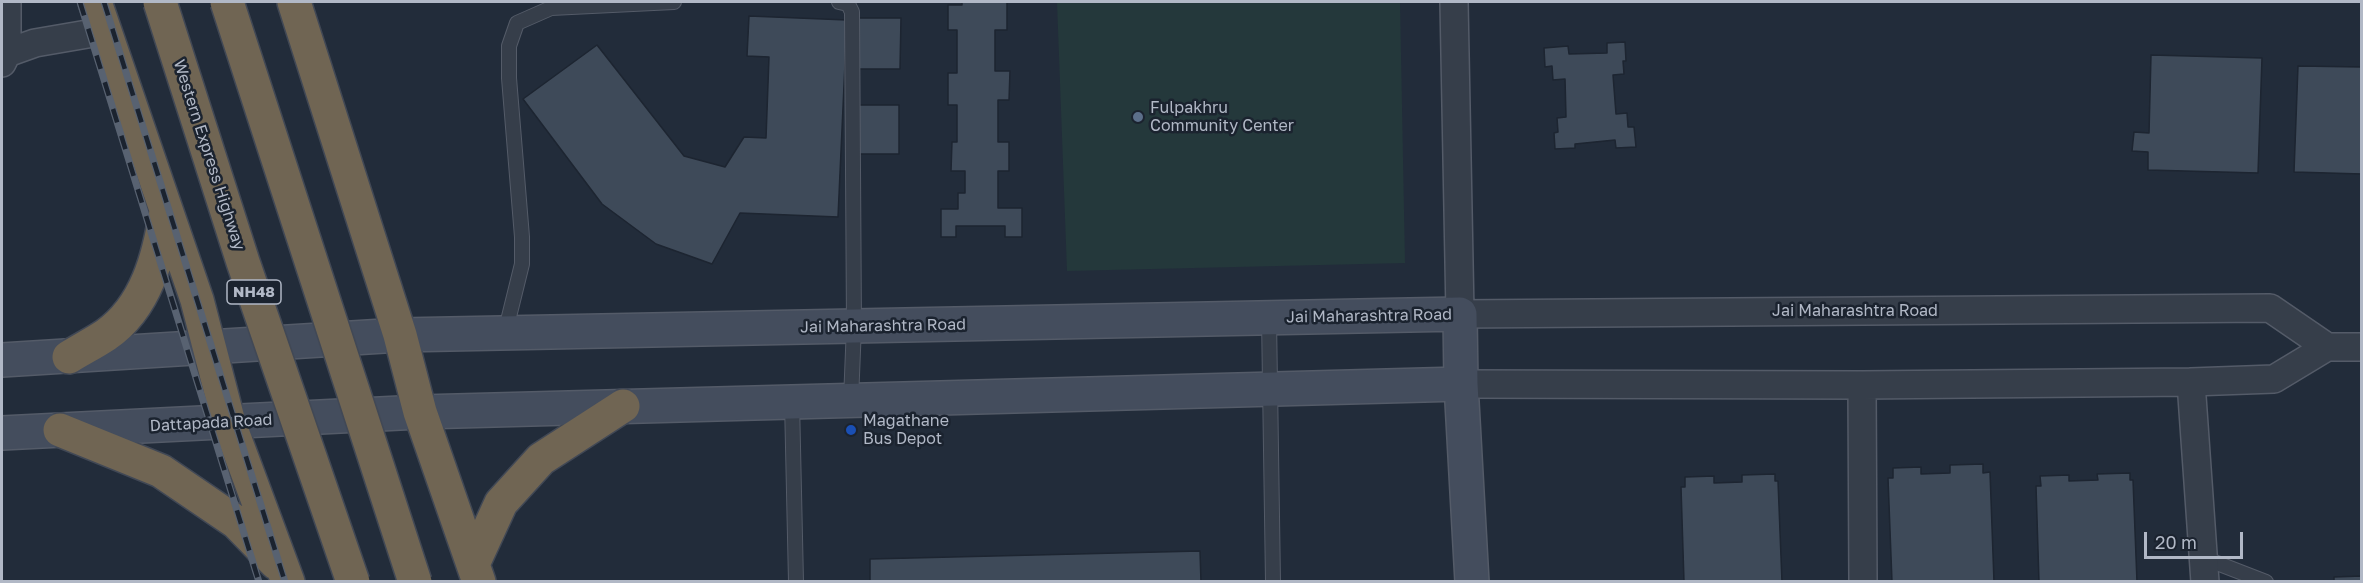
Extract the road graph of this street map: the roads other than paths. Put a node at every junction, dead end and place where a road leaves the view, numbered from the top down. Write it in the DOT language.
graph roads {
  1 [pos="7,2"];
  2 [pos="160,2"];
  3 [pos="226,2"];
  4 [pos="294,2"];
  5 [pos="674,2"];
  6 [pos="839,2"];
  7 [pos="1454,2"];
  8 [pos="100,16"];
  9 [pos="4,58"];
  10 [pos="166,210"];
  11 [pos="1460,314"];
  12 [pos="1269,318"];
  13 [pos="854,326"];
  14 [pos="505,333"];
  15 [pos="399,335"];
  16 [pos="2327,347"];
  17 [pos="2361,347"];
  18 [pos="211,348"];
  19 [pos="69,357"];
  20 [pos="2,360"];
  21 [pos="2191,382"];
  22 [pos="1461,384"];
  23 [pos="1862,385"];
  24 [pos="1271,388"];
  25 [pos="851,400"];
  26 [pos="792,402"];
  27 [pos="623,406"];
  28 [pos="420,412"];
  29 [pos="229,423"];
  30 [pos="60,430"];
  31 [pos="2,433"];
  32 [pos="2204,570"];
  33 [pos="476,573"];
  34 [pos="286,578"];
  35 [pos="353,582"];
  36 [pos="415,582"];
  37 [pos="796,582"];
  38 [pos="1273,582"];
  39 [pos="1472,582"];
  40 [pos="1863,582"];
  41 [pos="2266,582"];
  1 -- 9 [label="street"];
  2 -- 35 [label="highway, Western Express Highway / NH48, bridge"];
  3 -- 36 [label="highway, bridge"];
  4 -- 15 [label="highway"];
  5 -- 14 [label="lane"];
  6 -- 13 [label="lane"];
  7 -- 11 [label="street"];
  8 -- 9 [label="street"];
  8 -- 10 [label="highway"];
  10 -- 18 [label="highway"];
  10 -- 19 [label="highway"];
  11 -- 12 [label="street, Jai Maharashtra Road"];
  11 -- 16 [label="street, Jai Maharashtra Road"];
  11 -- 22 [label="street"];
  12 -- 13 [label="street, Jai Maharashtra Road"];
  12 -- 24 [label="lane"];
  13 -- 14 [label="street, Jai Maharashtra Road"];
  13 -- 25 [label="lane"];
  14 -- 15 [label="street, Jai Maharashtra Road"];
  15 -- 18 [label="street, Jai Maharashtra Road"];
  15 -- 28 [label="highway"];
  16 -- 17 [label="street"];
  16 -- 21 [label="street"];
  18 -- 19 [label="street, Jai Maharashtra Road"];
  18 -- 29 [label="highway"];
  19 -- 20 [label="street, Jai Maharashtra Road"];
  21 -- 23 [label="street"];
  21 -- 32 [label="street"];
  22 -- 23 [label="street"];
  22 -- 24 [label="street"];
  22 -- 39 [label="street"];
  23 -- 40 [label="street"];
  24 -- 25 [label="street"];
  24 -- 38 [label="lane"];
  25 -- 26 [label="street"];
  26 -- 27 [label="street"];
  26 -- 37 [label="lane"];
  27 -- 28 [label="street"];
  27 -- 33 [label="highway"];
  28 -- 29 [label="street, Dattapada Road"];
  28 -- 33 [label="highway"];
  29 -- 30 [label="street, Dattapada Road"];
  29 -- 34 [label="highway"];
  30 -- 31 [label="street, Dattapada Road"];
  30 -- 34 [label="highway"];
  32 -- 41 [label="lane"];
}
